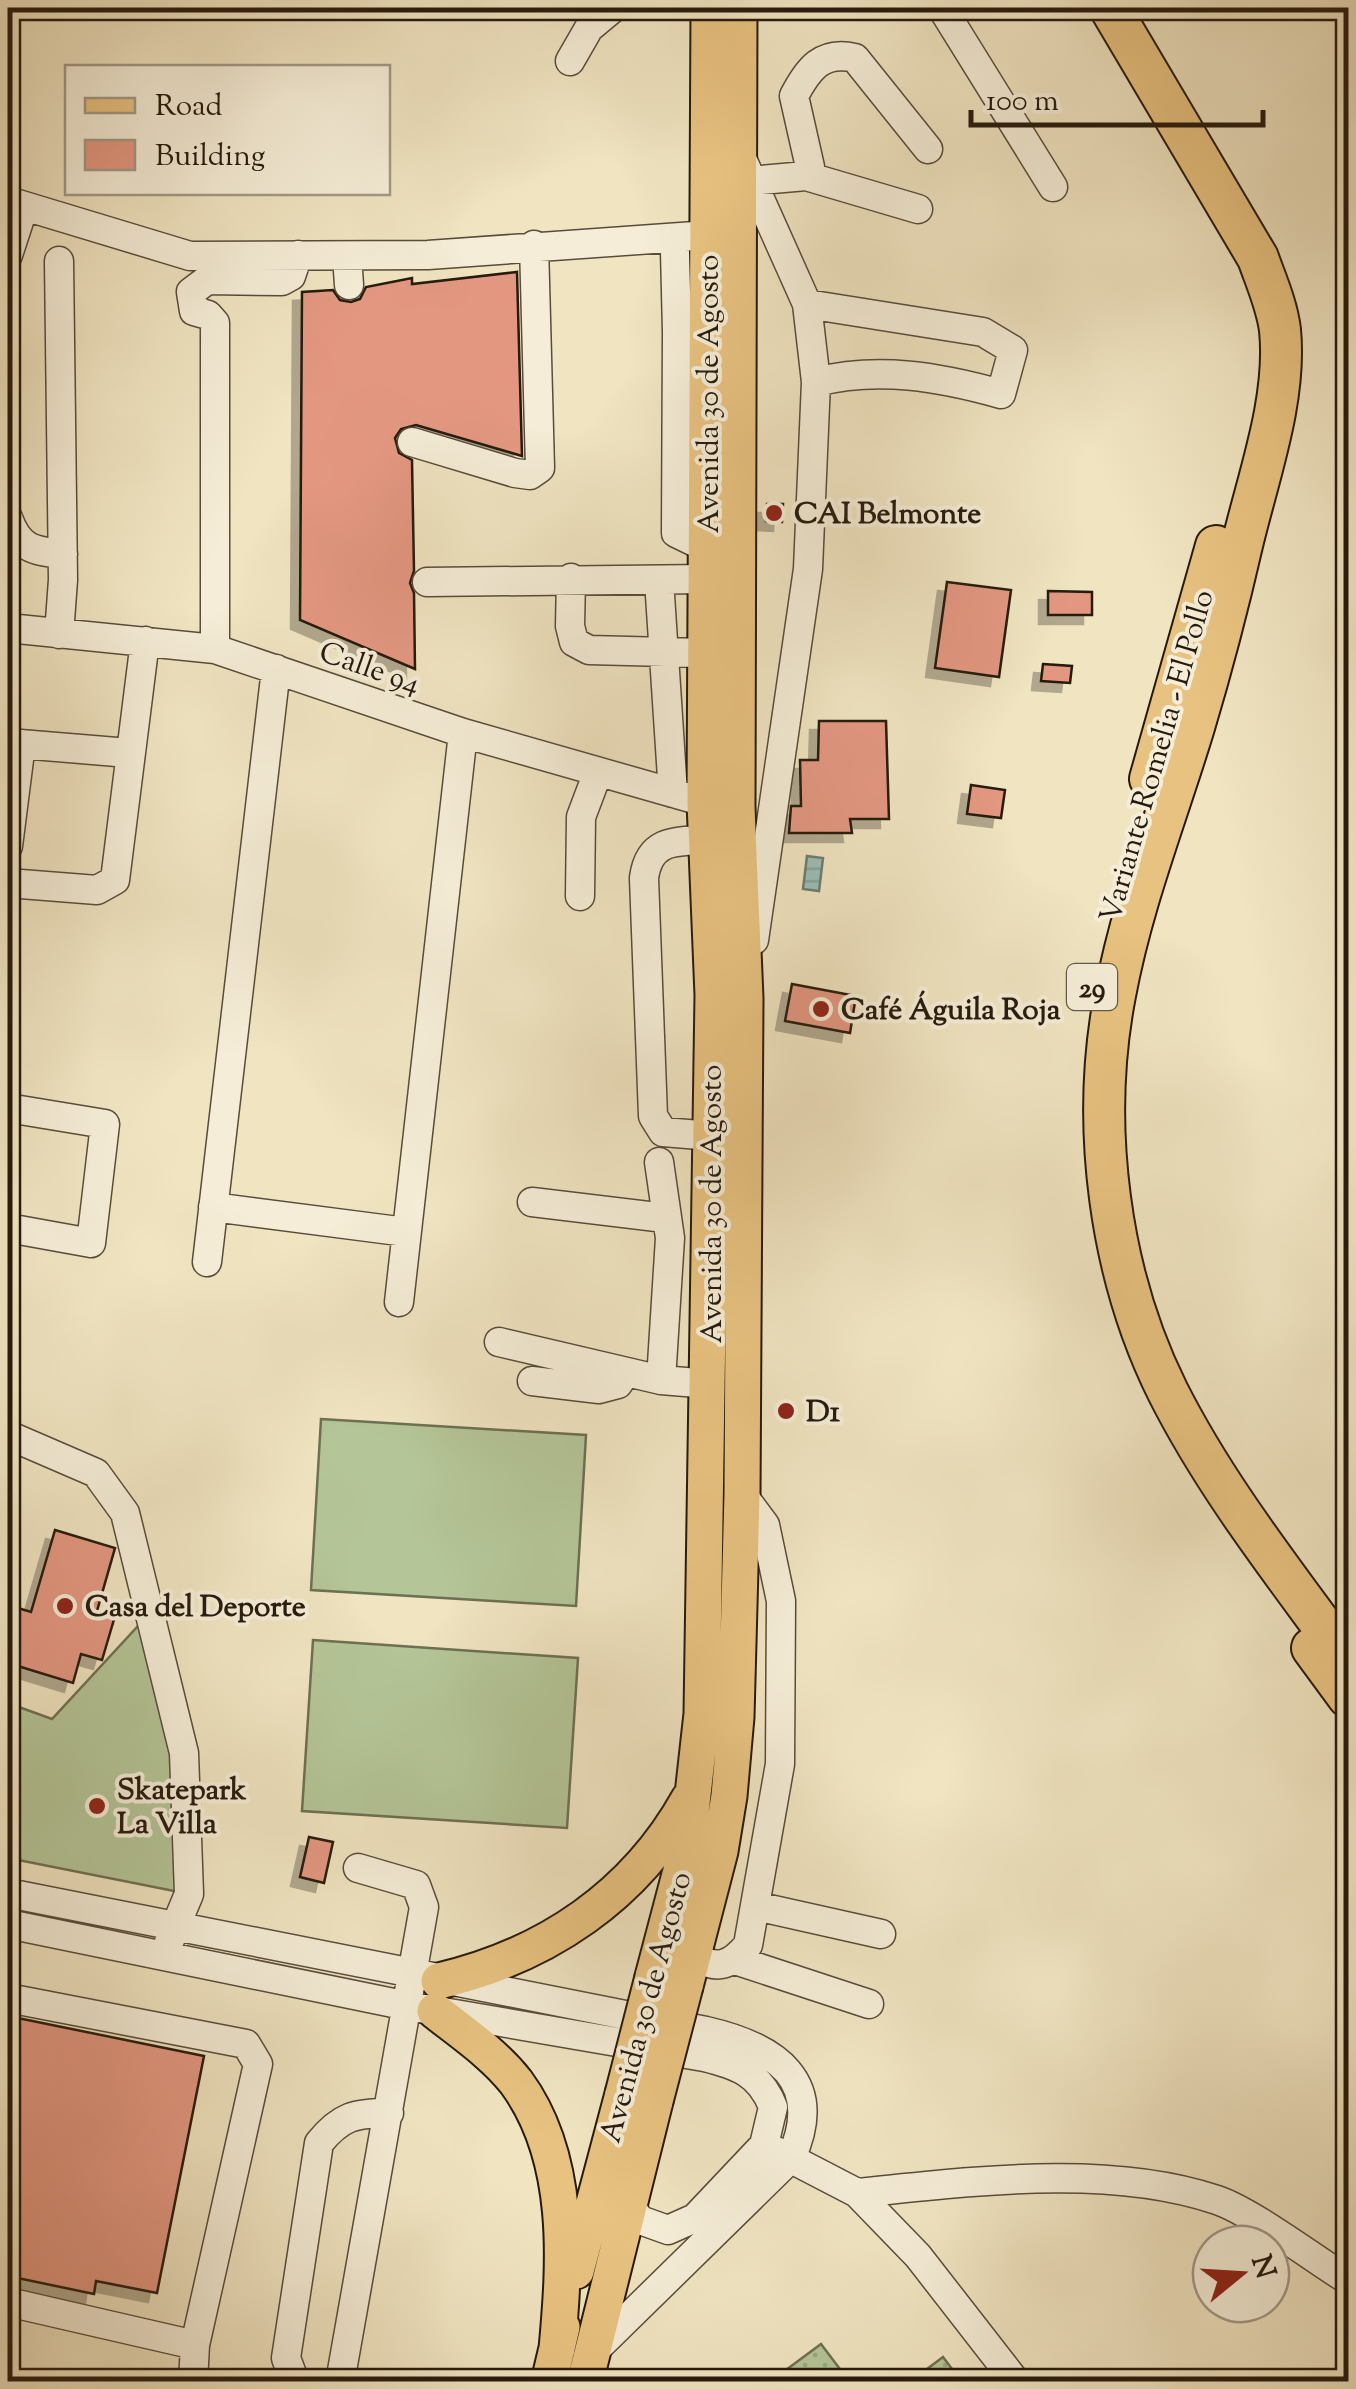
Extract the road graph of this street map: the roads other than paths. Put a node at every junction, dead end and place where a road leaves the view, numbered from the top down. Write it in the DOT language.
graph roads {
  1 [pos="613,8"];
  2 [pos="710,8"];
  3 [pos="739,8"];
  4 [pos="942,8"];
  5 [pos="1110,8"];
  6 [pos="570,61"];
  7 [pos="738,146"];
  8 [pos="928,149"];
  9 [pos="806,176"];
  10 [pos="750,181"];
  11 [pos="1053,187"];
  12 [pos="16,203"];
  13 [pos="918,209"];
  14 [pos="1240,231"];
  15 [pos="709,235"];
  16 [pos="534,245"];
  17 [pos="675,251"];
  18 [pos="8,255"];
  19 [pos="298,255"];
  20 [pos="348,256"];
  21 [pos="58,261"];
  22 [pos="349,285"];
  23 [pos="807,304"];
  24 [pos="692,331"];
  25 [pos="816,382"];
  26 [pos="412,442"];
  27 [pos="8,518"];
  28 [pos="63,554"];
  29 [pos="707,564"];
  30 [pos="571,578"];
  31 [pos="659,580"];
  32 [pos="428,582"];
  33 [pos="8,628"];
  34 [pos="59,634"];
  35 [pos="145,642"];
  36 [pos="215,649"];
  37 [pos="706,653"];
  38 [pos="666,654"];
  39 [pos="276,668"];
  40 [pos="462,733"];
  41 [pos="14,743"];
  42 [pos="129,753"];
  43 [pos="598,772"];
  44 [pos="689,797"];
  45 [pos="707,840"];
  46 [pos="8,846"];
  47 [pos="8,883"];
  48 [pos="580,896"];
  49 [pos="744,998"];
  50 [pos="8,1108"];
  51 [pos="712,1136"];
  52 [pos="659,1162"];
  53 [pos="532,1202"];
  54 [pos="213,1207"];
  55 [pos="8,1228"];
  56 [pos="668,1228"];
  57 [pos="406,1232"];
  58 [pos="711,1238"];
  59 [pos="207,1262"];
  60 [pos="398,1302"];
  61 [pos="499,1342"];
  62 [pos="626,1372"];
  63 [pos="661,1380"];
  64 [pos="532,1381"];
  65 [pos="710,1384"];
  66 [pos="8,1435"];
  67 [pos="742,1494"];
  68 [pos="1348,1661"];
  69 [pos="1348,1696"];
  70 [pos="694,1790"];
  71 [pos="358,1868"];
  72 [pos="8,1893"];
  73 [pos="756,1906"];
  74 [pos="8,1924"];
  75 [pos="177,1926"];
  76 [pos="880,1934"];
  77 [pos="161,1957"];
  78 [pos="736,1960"];
  79 [pos="677,1973"];
  80 [pos="424,1994"];
  81 [pos="8,1998"];
  82 [pos="869,2004"];
  83 [pos="639,2097"];
  84 [pos="389,2113"];
  85 [pos="764,2146"];
  86 [pos="791,2158"];
  87 [pos="630,2192"];
  88 [pos="857,2192"];
  89 [pos="1348,2280"];
  90 [pos="8,2302"];
  91 [pos="195,2344"];
  92 [pos="571,2366"];
  93 [pos="193,2382"];
  94 [pos="295,2382"];
  95 [pos="340,2382"];
  96 [pos="1016,2382"];
  1 -- 6 [label="street"];
  2 -- 15 [label="main road, Avenida 30 de Agosto"];
  3 -- 7 [label="main road, Avenida 30 de Agosto"];
  4 -- 11 [label="street"];
  5 -- 14 [label="highway, Variante Romelia - El Pollo / 29"];
  7 -- 10 [label="street"];
  7 -- 49 [label="main road, Avenida 30 de Agosto"];
  8 -- 9 [label="street"];
  9 -- 10 [label="street"];
  9 -- 13 [label="street"];
  10 -- 23 [label="street"];
  12 -- 18 [label="street"];
  12 -- 19 [label="street"];
  14 -- 68 [label="highway, Variante Romelia - El Pollo / 29"];
  14 -- 69 [label="highway, Variante Romelia - El Pollo / 29"];
  15 -- 16 [label="street"];
  15 -- 24 [label="main road, Avenida 30 de Agosto"];
  16 -- 20 [label="street"];
  16 -- 26 [label="street"];
  17 -- 24 [label="street"];
  19 -- 20 [label="street"];
  19 -- 36 [label="street"];
  20 -- 22 [label="street"];
  21 -- 28 [label="street"];
  23 -- 25 [label="street"];
  23 -- 25 [label="street"];
  24 -- 29 [label="main road, Avenida 30 de Agosto"];
  25 -- 49 [label="street"];
  27 -- 28 [label="street"];
  28 -- 34 [label="street"];
  29 -- 31 [label="street"];
  29 -- 37 [label="main road, Avenida 30 de Agosto"];
  30 -- 31 [label="street"];
  30 -- 32 [label="street"];
  30 -- 38 [label="street"];
  31 -- 38 [label="street"];
  33 -- 34 [label="street, Calle 94"];
  34 -- 35 [label="street, Calle 94"];
  35 -- 36 [label="street, Calle 94"];
  35 -- 42 [label="street"];
  36 -- 39 [label="street, Calle 94"];
  37 -- 38 [label="street"];
  37 -- 44 [label="main road, Avenida 30 de Agosto"];
  38 -- 44 [label="street"];
  39 -- 40 [label="street, Calle 94"];
  39 -- 54 [label="street"];
  40 -- 43 [label="street, Calle 94"];
  40 -- 57 [label="street"];
  41 -- 42 [label="street"];
  41 -- 46 [label="street"];
  42 -- 47 [label="street"];
  43 -- 44 [label="street, Calle 94"];
  43 -- 48 [label="street"];
  44 -- 45 [label="main road, Avenida 30 de Agosto"];
  45 -- 51 [label="main road, Avenida 30 de Agosto"];
  45 -- 51 [label="street"];
  49 -- 67 [label="main road, Avenida 30 de Agosto"];
  50 -- 55 [label="street"];
  51 -- 58 [label="main road, Avenida 30 de Agosto"];
  52 -- 56 [label="street"];
  53 -- 56 [label="street"];
  54 -- 57 [label="street"];
  54 -- 59 [label="street"];
  56 -- 58 [label="street"];
  56 -- 63 [label="street"];
  57 -- 60 [label="street"];
  58 -- 65 [label="main road, Avenida 30 de Agosto"];
  61 -- 62 [label="street"];
  62 -- 63 [label="street"];
  62 -- 64 [label="street"];
  63 -- 65 [label="street"];
  65 -- 70 [label="main road, Avenida 30 de Agosto"];
  66 -- 75 [label="street"];
  67 -- 73 [label="street"];
  67 -- 79 [label="main road, Avenida 30 de Agosto"];
  70 -- 79 [label="main road, Avenida 30 de Agosto"];
  70 -- 80 [label="main road"];
  71 -- 80 [label="street"];
  72 -- 75 [label="street"];
  73 -- 76 [label="street"];
  73 -- 78 [label="street"];
  74 -- 77 [label="street"];
  75 -- 77 [label="street"];
  75 -- 80 [label="street"];
  77 -- 80 [label="street"];
  78 -- 79 [label="street"];
  78 -- 82 [label="street"];
  79 -- 83 [label="main road, Avenida 30 de Agosto, bridge"];
  80 -- 84 [label="street"];
  80 -- 85 [label="street"];
  80 -- 86 [label="street"];
  80 -- 92 [label="main road"];
  81 -- 91 [label="street"];
  83 -- 87 [label="main road, Avenida 30 de Agosto"];
  83 -- 92 [label="main road, Avenida 30 de Agosto"];
  84 -- 94 [label="street"];
  84 -- 95 [label="street"];
  85 -- 86 [label="street"];
  85 -- 87 [label="street"];
  86 -- 88 [label="street"];
  86 -- 92 [label="street"];
  87 -- 92 [label="main road, Avenida 30 de Agosto"];
  88 -- 89 [label="street"];
  88 -- 96 [label="street"];
  90 -- 91 [label="street"];
  91 -- 93 [label="street"];
}
